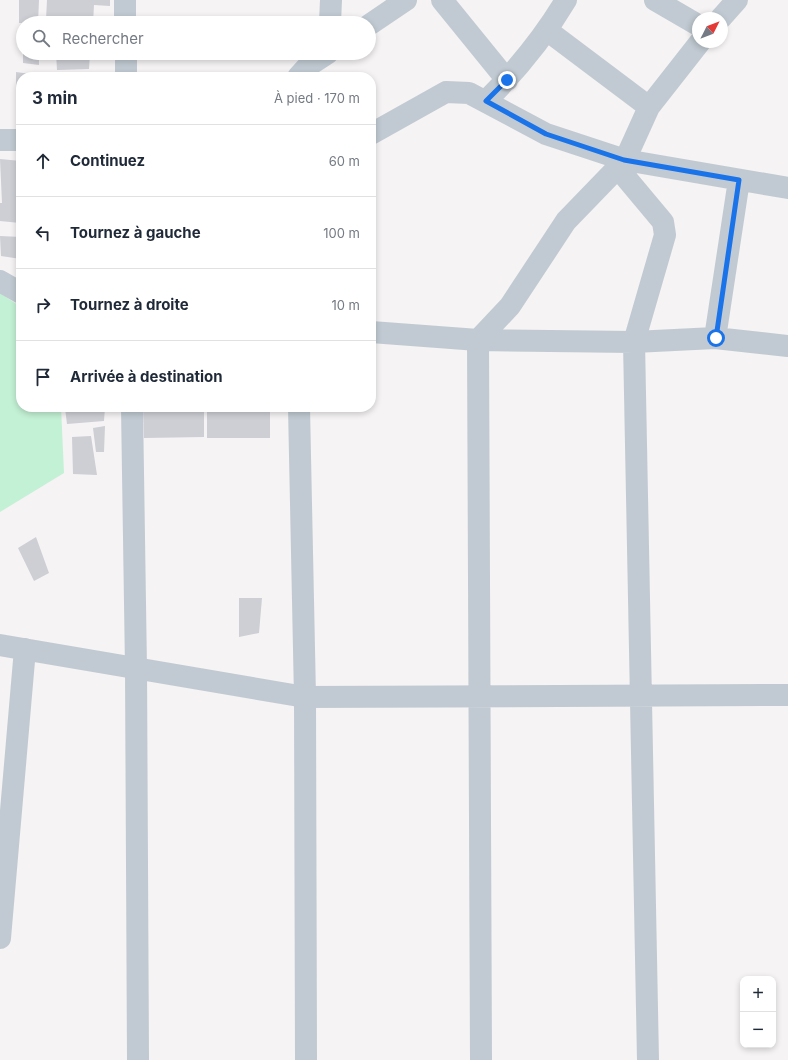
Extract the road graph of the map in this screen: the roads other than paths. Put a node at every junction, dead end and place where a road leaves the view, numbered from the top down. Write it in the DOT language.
graph roads {
  1 [pos="125,0"];
  2 [pos="331,0"];
  3 [pos="406,0"];
  4 [pos="442,0"];
  5 [pos="566,0"];
  6 [pos="656,0"];
  7 [pos="737,0"];
  8 [pos="726,12"];
  9 [pos="125,16"];
  10 [pos="330,16"];
  11 [pos="376,20"];
  12 [pos="692,21"];
  13 [pos="548,31"];
  14 [pos="695,48"];
  15 [pos="126,60"];
  16 [pos="317,60"];
  17 [pos="126,72"];
  18 [pos="303,72"];
  19 [pos="507,80"];
  20 [pos="486,101"];
  21 [pos="649,107"];
  22 [pos="376,131"];
  23 [pos="0,140"];
  24 [pos="16,140"];
  25 [pos="621,163"];
  26 [pos="739,180"];
  27 [pos="788,188"];
  28 [pos="0,281"];
  29 [pos="16,290"];
  30 [pos="376,332"];
  31 [pos="716,338"];
  32 [pos="478,340"];
  33 [pos="634,342"];
  34 [pos="788,346"];
  35 [pos="132,412"];
  36 [pos="299,412"];
  37 [pos="0,645"];
  38 [pos="25,649"];
  39 [pos="136,668"];
  40 [pos="788,695"];
  41 [pos="479,696"];
  42 [pos="640,696"];
  43 [pos="305,697"];
  44 [pos="0,938"];
  45 [pos="138,1060"];
  46 [pos="306,1060"];
  47 [pos="481,1060"];
  48 [pos="648,1060"];
  1 -- 9 [label="street"];
  2 -- 10 [label="street"];
  3 -- 11 [label="street"];
  4 -- 19 [label="street"];
  5 -- 13 [label="street"];
  6 -- 12 [label="street"];
  7 -- 8 [label="street"];
  13 -- 19 [label="street"];
  13 -- 21 [label="street"];
  14 -- 21 [label="street"];
  15 -- 17 [label="street"];
  16 -- 18 [label="street"];
  19 -- 20 [label="street"];
  20 -- 22 [label="street"];
  20 -- 25 [label="street"];
  21 -- 25 [label="street"];
  23 -- 24 [label="street"];
  25 -- 26 [label="street"];
  25 -- 32 [label="street"];
  25 -- 33 [label="street"];
  26 -- 27 [label="street"];
  26 -- 31 [label="street"];
  28 -- 29 [label="street"];
  30 -- 32 [label="street"];
  31 -- 33 [label="street"];
  31 -- 34 [label="street"];
  32 -- 33 [label="street"];
  32 -- 41 [label="street"];
  33 -- 42 [label="street"];
  35 -- 39 [label="street"];
  36 -- 43 [label="street"];
  37 -- 38 [label="street"];
  38 -- 39 [label="street"];
  38 -- 44 [label="street"];
  39 -- 43 [label="street"];
  39 -- 45 [label="street"];
  40 -- 42 [label="street"];
  41 -- 42 [label="street"];
  41 -- 43 [label="street"];
  41 -- 47 [label="street"];
  42 -- 48 [label="street"];
  43 -- 46 [label="street"];
}
